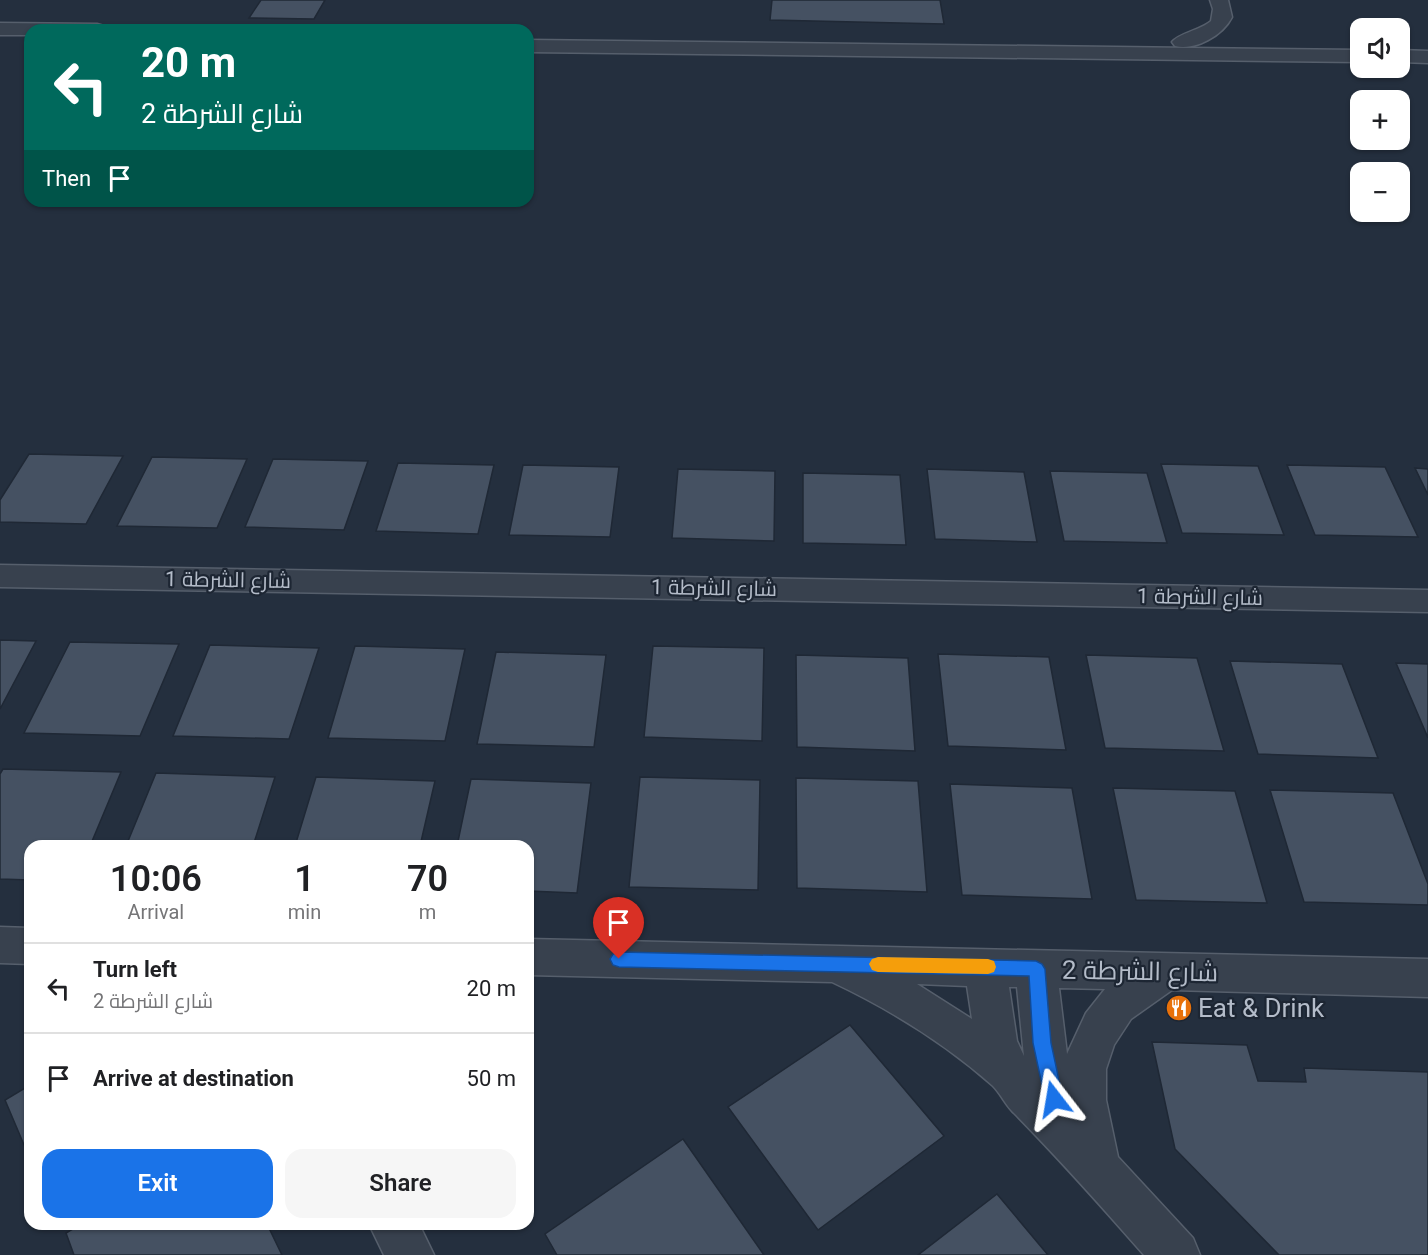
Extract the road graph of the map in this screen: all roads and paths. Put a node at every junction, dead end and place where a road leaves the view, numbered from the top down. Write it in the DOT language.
graph roads {
  1 [pos="1219,0"];
  2 [pos="0,29"];
  3 [pos="24,29"];
  4 [pos="534,35"];
  5 [pos="0,40"];
  6 [pos="24,40"];
  7 [pos="1182,42"];
  8 [pos="1350,44"];
  9 [pos="1410,44"];
  10 [pos="1428,45"];
  11 [pos="534,46"];
  12 [pos="1350,56"];
  13 [pos="1410,56"];
  14 [pos="1428,57"];
  15 [pos="0,576"];
  16 [pos="1428,601"];
  17 [pos="0,945"];
  18 [pos="24,946"];
  19 [pos="534,957"];
  20 [pos="833,963"];
  21 [pos="985,966"];
  22 [pos="1036,969"];
  23 [pos="1166,972"];
  24 [pos="1428,978"];
  25 [pos="1010,1073"];
  26 [pos="1063,1130"];
  27 [pos="1097,1167"];
  28 [pos="396,1230"];
  29 [pos="410,1255"];
  30 [pos="1176,1255"];
  1 -- 7 [label="street"];
  2 -- 3 [label="street"];
  4 -- 7 [label="street"];
  5 -- 6 [label="street"];
  7 -- 8 [label="street"];
  9 -- 10 [label="street"];
  11 -- 12 [label="street"];
  13 -- 14 [label="street"];
  15 -- 16 [label="street, شارع الشرطة 1"];
  17 -- 18 [label="street"];
  19 -- 20 [label="street, شارع الشرطة 2"];
  20 -- 21 [label="street, شارع الشرطة 2"];
  20 -- 25 [label="street"];
  21 -- 22 [label="street, شارع الشرطة 2"];
  21 -- 25 [label="street"];
  22 -- 23 [label="street, شارع الشرطة 2"];
  22 -- 26 [label="street"];
  23 -- 24 [label="street, شارع الشرطة 2"];
  23 -- 27 [label="street"];
  25 -- 26 [label="street"];
  26 -- 27 [label="street"];
  27 -- 30 [label="street"];
  28 -- 29 [label="street"];
}
